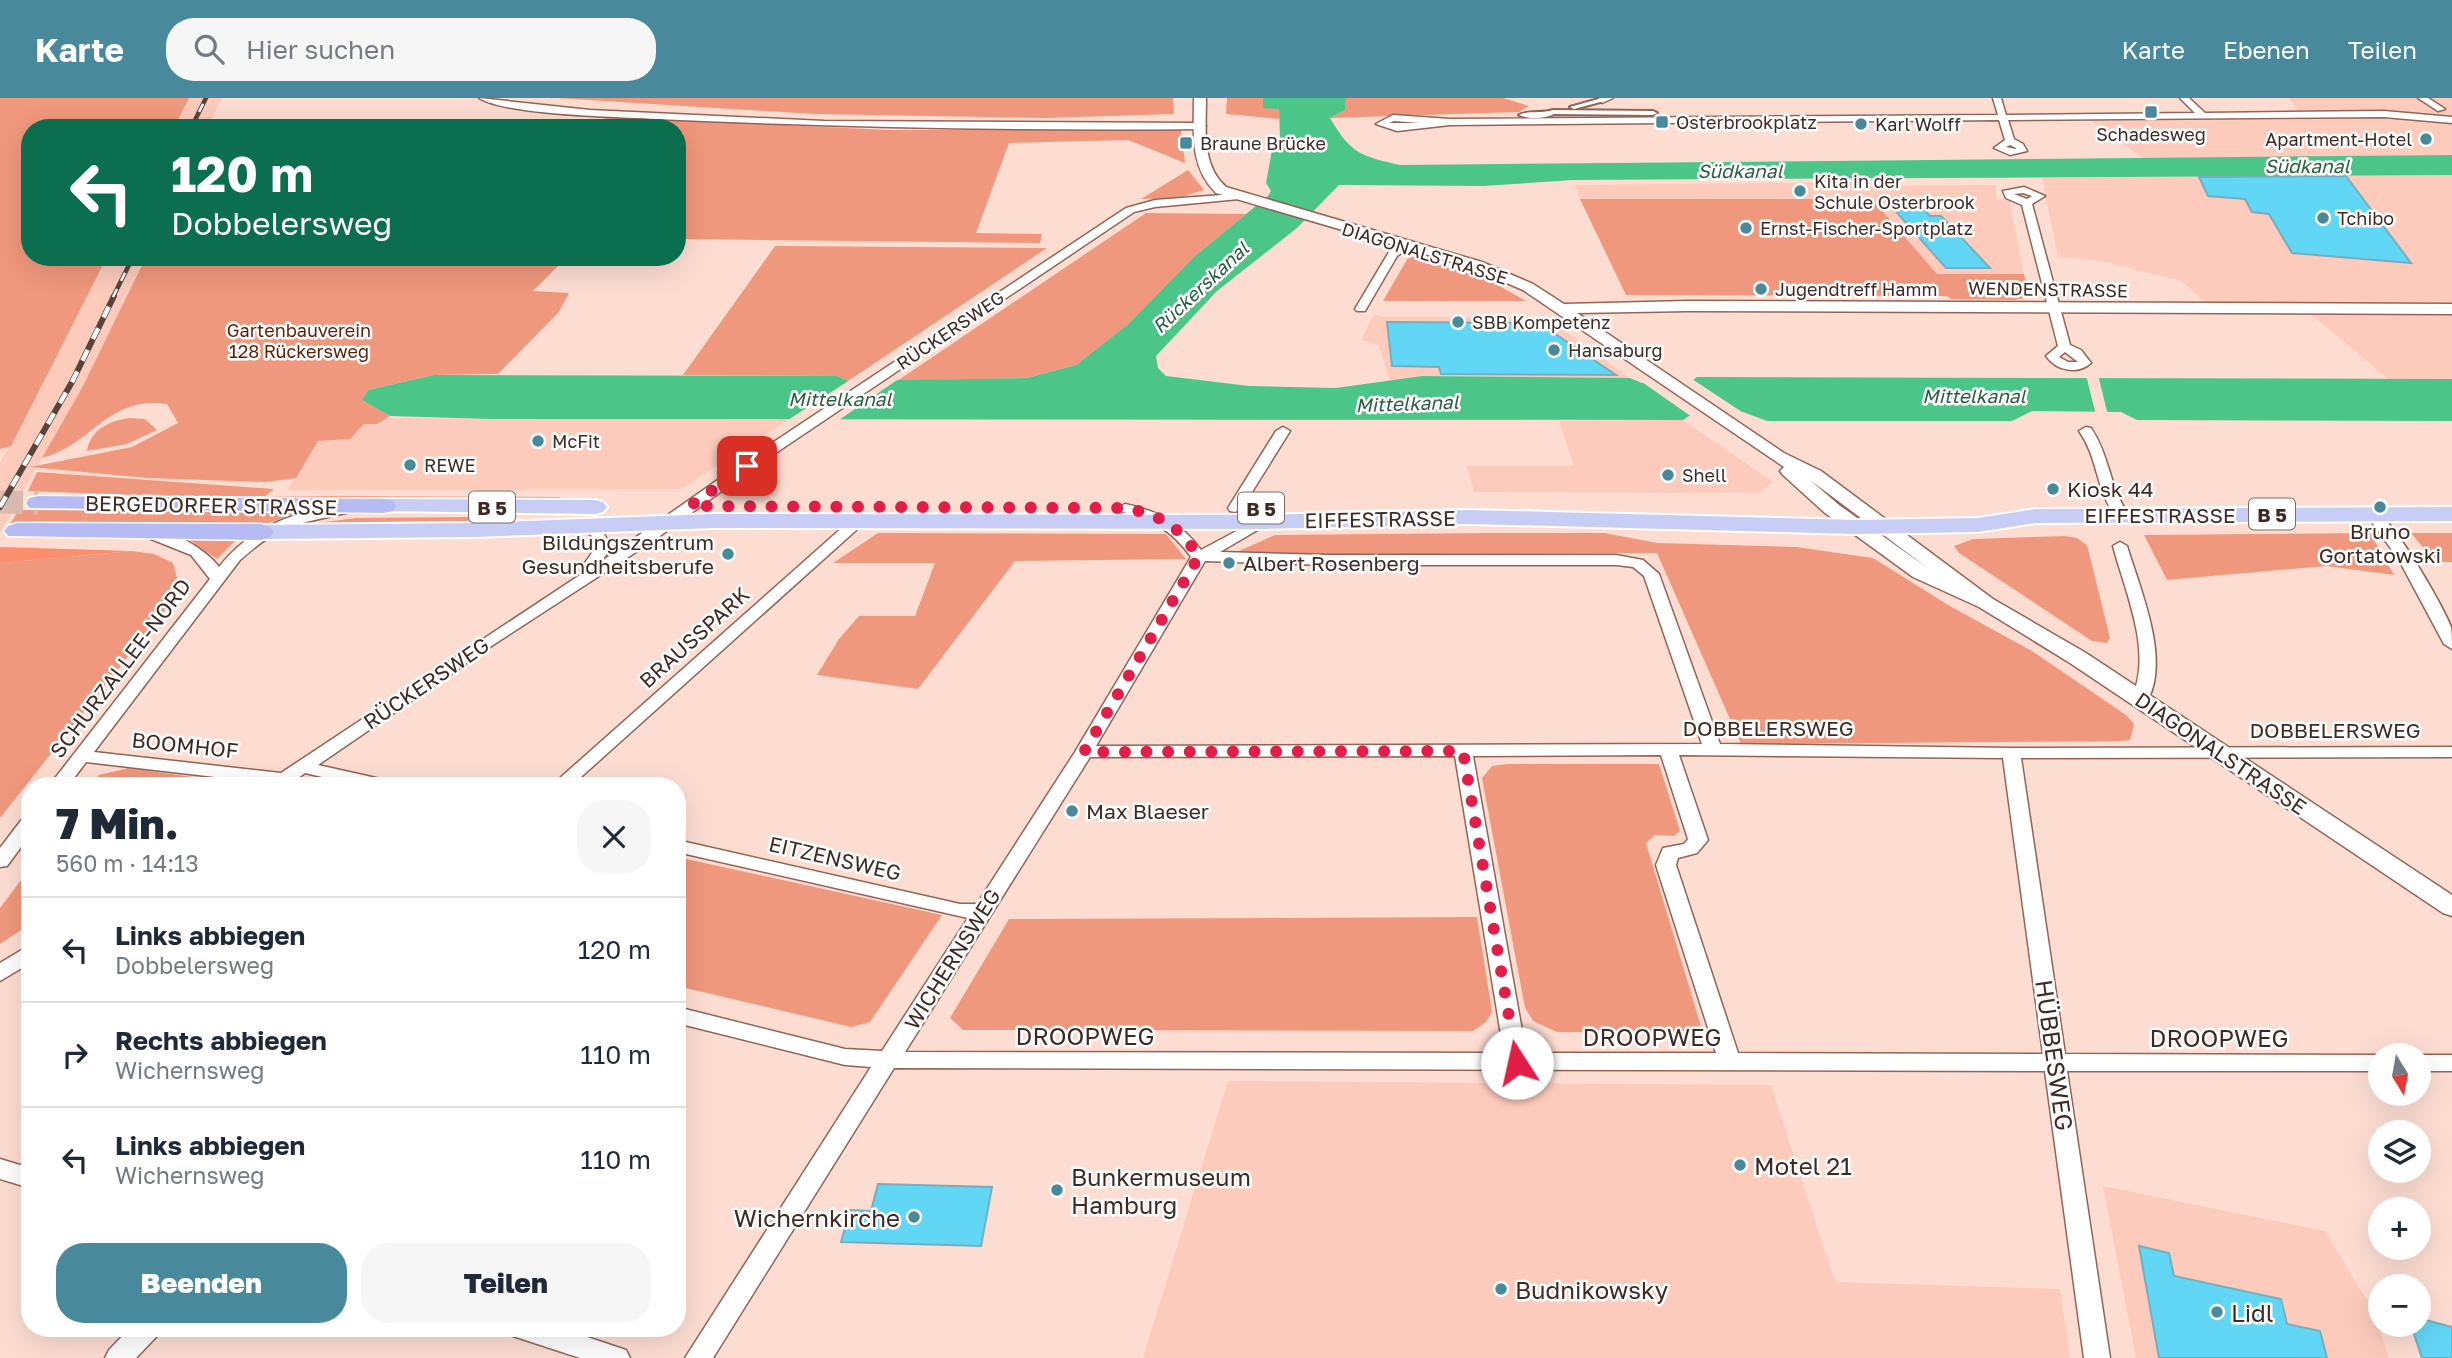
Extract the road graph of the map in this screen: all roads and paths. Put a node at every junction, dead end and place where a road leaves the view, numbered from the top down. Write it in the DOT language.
graph roads {
  1 [pos="483,98"];
  2 [pos="1200,98"];
  3 [pos="1997,98"];
  4 [pos="2184,98"];
  5 [pos="1575,99"];
  6 [pos="1605,99"];
  7 [pos="1588,103"];
  8 [pos="2420,106"];
  9 [pos="1604,112"];
  10 [pos="1548,114"];
  11 [pos="1653,114"];
  12 [pos="1523,115"];
  13 [pos="2202,115"];
  14 [pos="2004,117"];
  15 [pos="1450,122"];
  16 [pos="2451,122"];
  17 [pos="1201,126"];
  18 [pos="2010,141"];
  19 [pos="1235,197"];
  20 [pos="2027,203"];
  21 [pos="1409,245"];
  22 [pos="2055,308"];
  23 [pos="1361,309"];
  24 [pos="1560,309"];
  25 [pos="2452,309"];
  26 [pos="2064,347"];
  27 [pos="1666,381"];
  28 [pos="1283,431"];
  29 [pos="2087,431"];
  30 [pos="1777,457"];
  31 [pos="38,503"];
  32 [pos="384,506"];
  33 [pos="690,506"];
  34 [pos="1125,508"];
  35 [pos="1236,508"];
  36 [pos="1832,509"];
  37 [pos="2373,514"];
  38 [pos="2452,514"];
  39 [pos="2122,515"];
  40 [pos="2036,516"];
  41 [pos="1859,518"];
  42 [pos="858,521"];
  43 [pos="1168,521"];
  44 [pos="668,522"];
  45 [pos="1264,522"];
  46 [pos="581,526"];
  47 [pos="1886,527"];
  48 [pos="17,531"];
  49 [pos="146,532"];
  50 [pos="261,532"];
  51 [pos="2120,546"];
  52 [pos="1199,556"];
  53 [pos="217,577"];
  54 [pos="579,581"];
  55 [pos="1986,603"];
  56 [pos="2452,644"];
  57 [pos="2140,699"];
  58 [pos="1713,749"];
  59 [pos="1463,751"];
  60 [pos="1669,751"];
  61 [pos="1084,752"];
  62 [pos="2452,752"];
  63 [pos="2011,753"];
  64 [pos="2222,753"];
  65 [pos="81,756"];
  66 [pos="302,767"];
  67 [pos="65,777"];
  68 [pos="241,777"];
  69 [pos="287,777"];
  70 [pos="347,777"];
  71 [pos="570,777"];
  72 [pos="21,834"];
  73 [pos="686,848"];
  74 [pos="0,861"];
  75 [pos="2452,907"];
  76 [pos="982,911"];
  77 [pos="21,959"];
  78 [pos="0,973"];
  79 [pos="686,1017"];
  80 [pos="888,1060"];
  81 [pos="1730,1062"];
  82 [pos="1517,1063"];
  83 [pos="2057,1063"];
  84 [pos="2368,1063"];
  85 [pos="2431,1063"];
  86 [pos="2452,1063"];
  87 [pos="0,1169"];
  88 [pos="21,1175"];
  89 [pos="139,1337"];
  90 [pos="550,1337"];
  91 [pos="118,1358"];
  92 [pos="617,1358"];
  93 [pos="698,1358"];
  94 [pos="2097,1358"];
  1 -- 17 [label="street"];
  2 -- 17 [label="street"];
  3 -- 14 [label="street"];
  4 -- 13 [label="street"];
  5 -- 7 [label="street"];
  6 -- 7 [label="street"];
  7 -- 9 [label="street"];
  7 -- 10 [label="street"];
  8 -- 13 [label="street"];
  8 -- 16 [label="street"];
  8 -- 16 [label="street"];
  9 -- 10 [label="street"];
  9 -- 11 [label="street"];
  10 -- 12 [label="street"];
  13 -- 14 [label="street"];
  14 -- 15 [label="street"];
  14 -- 18 [label="street"];
  15 -- 15 [label="street"];
  17 -- 19 [label="street, DIAGONALSTRASSE"];
  19 -- 21 [label="street, DIAGONALSTRASSE"];
  19 -- 33 [label="street, RÜCKERSWEG"];
  20 -- 22 [label="street"];
  21 -- 23 [label="street"];
  21 -- 24 [label="street, DIAGONALSTRASSE"];
  22 -- 24 [label="street, WENDENSTRASSE"];
  22 -- 25 [label="street, WENDENSTRASSE"];
  22 -- 26 [label="street"];
  24 -- 27 [label="street, DIAGONALSTRASSE"];
  27 -- 30 [label="street, DIAGONALSTRASSE"];
  28 -- 35 [label="street"];
  29 -- 39 [label="street"];
  30 -- 36 [label="street, DIAGONALSTRASSE"];
  30 -- 41 [label="street, DIAGONALSTRASSE"];
  31 -- 32 [label="highway, BERGEDORFER STRASSE / B 5"];
  32 -- 33 [label="main road, EIFFESTRASSE / B 5"];
  32 -- 50 [label="street, SCHURZALLEE-NORD"];
  33 -- 34 [label="main road, EIFFESTRASSE / B 5"];
  33 -- 44 [label="street, RÜCKERSWEG"];
  34 -- 35 [label="main road, EIFFESTRASSE / B 5"];
  34 -- 43 [label="street"];
  35 -- 36 [label="main road, EIFFESTRASSE / B 5"];
  36 -- 41 [label="main road, EIFFESTRASSE / B 5"];
  37 -- 38 [label="main road, EIFFESTRASSE / B 5"];
  37 -- 39 [label="main road, EIFFESTRASSE / B 5"];
  37 -- 56 [label="street"];
  39 -- 40 [label="main road, EIFFESTRASSE / B 5"];
  40 -- 41 [label="main road, EIFFESTRASSE / B 5"];
  40 -- 47 [label="main road, EIFFESTRASSE / B 5"];
  41 -- 45 [label="main road, EIFFESTRASSE / B 5"];
  41 -- 47 [label="main road, EIFFESTRASSE / B 5"];
  41 -- 55 [label="street, DIAGONALSTRASSE"];
  42 -- 43 [label="main road, EIFFESTRASSE / B 5"];
  42 -- 44 [label="main road, EIFFESTRASSE / B 5"];
  42 -- 71 [label="street, BRAUSSPARK"];
  43 -- 45 [label="main road, EIFFESTRASSE / B 5"];
  43 -- 52 [label="street"];
  44 -- 46 [label="main road, EIFFESTRASSE / B 5"];
  44 -- 54 [label="street, RÜCKERSWEG"];
  45 -- 52 [label="street"];
  46 -- 50 [label="main road, EIFFESTRASSE / B 5"];
  46 -- 54 [label="street, RÜCKERSWEG"];
  47 -- 55 [label="street, DIAGONALSTRASSE"];
  48 -- 49 [label="highway, BERGEDORFER STRASSE / B 5"];
  49 -- 50 [label="highway, BERGEDORFER STRASSE / B 5"];
  49 -- 53 [label="street, SCHURZALLEE-NORD"];
  50 -- 53 [label="street, SCHURZALLEE-NORD"];
  51 -- 57 [label="street"];
  52 -- 58 [label="street, EIFFESTRASSE"];
  52 -- 61 [label="street, WICHERNSWEG"];
  53 -- 65 [label="street, SCHURZALLEE-NORD"];
  54 -- 66 [label="street, RÜCKERSWEG"];
  55 -- 57 [label="street, DIAGONALSTRASSE"];
  57 -- 64 [label="street, DIAGONALSTRASSE"];
  58 -- 60 [label="street, DOBBELERSWEG"];
  58 -- 63 [label="street, DOBBELERSWEG"];
  59 -- 60 [label="street, DOBBELERSWEG"];
  59 -- 61 [label="street, DOBBELERSWEG"];
  59 -- 82 [label="street"];
  60 -- 81 [label="street"];
  61 -- 76 [label="street, WICHERNSWEG"];
  62 -- 64 [label="street, DOBBELERSWEG"];
  63 -- 64 [label="street, DOBBELERSWEG"];
  63 -- 83 [label="street, HÜBBESWEG"];
  64 -- 75 [label="street, DIAGONALSTRASSE"];
  65 -- 67 [label="street, SCHURZALLEE-NORD"];
  65 -- 68 [label="street, BOOMHOF"];
  66 -- 69 [label="street, RÜCKERSWEG"];
  66 -- 70 [label="street"];
  72 -- 74 [label="street"];
  73 -- 76 [label="street, EITZENSWEG"];
  76 -- 80 [label="street, WICHERNSWEG"];
  77 -- 78 [label="street"];
  79 -- 80 [label="street, DROOPWEG"];
  80 -- 82 [label="street, DROOPWEG"];
  80 -- 93 [label="street, WICHERNSWEG"];
  81 -- 82 [label="street, DROOPWEG"];
  81 -- 83 [label="street, DROOPWEG"];
  83 -- 84 [label="street, DROOPWEG"];
  83 -- 94 [label="street, HÜBBESWEG"];
  85 -- 86 [label="street"];
  87 -- 88 [label="street"];
  89 -- 91 [label="street"];
  90 -- 92 [label="street"];
}
